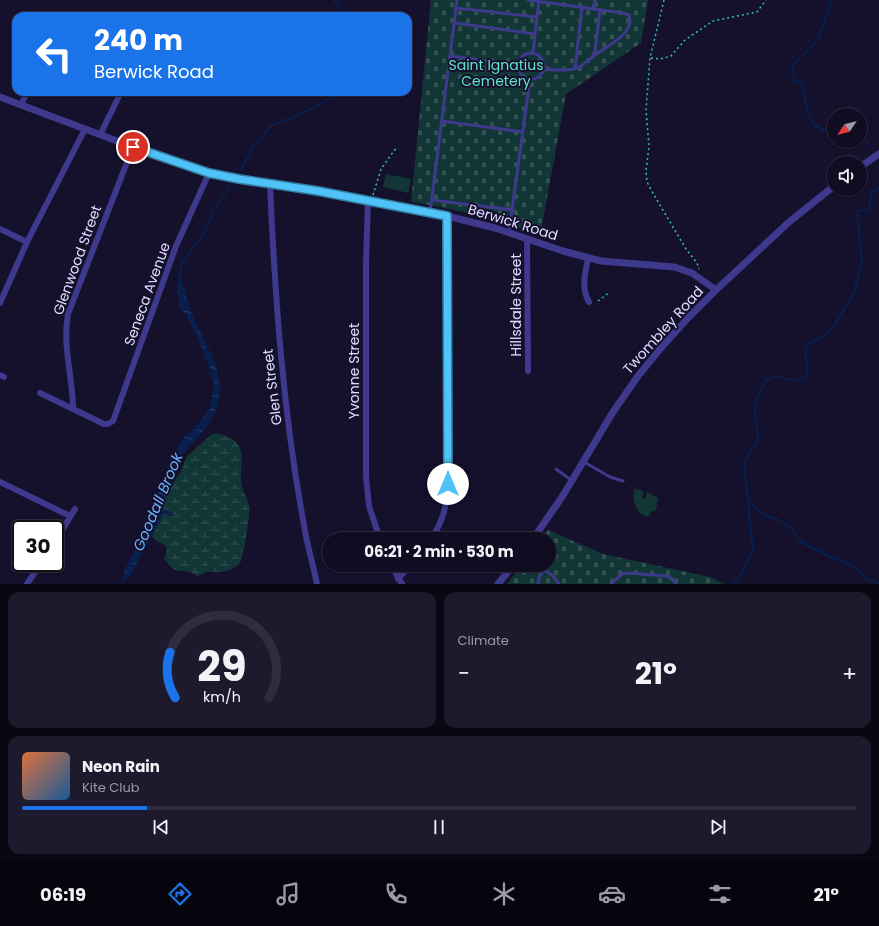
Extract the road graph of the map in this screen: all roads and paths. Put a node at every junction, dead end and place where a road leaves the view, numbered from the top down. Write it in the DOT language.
graph roads {
  1 [pos="457,0"];
  2 [pos="528,0"];
  3 [pos="595,0"];
  4 [pos="664,0"];
  5 [pos="766,0"];
  6 [pos="539,1"];
  7 [pos="582,7"];
  8 [pos="456,8"];
  9 [pos="593,9"];
  10 [pos="600,10"];
  11 [pos="537,17"];
  12 [pos="454,23"];
  13 [pos="535,34"];
  14 [pos="533,52"];
  15 [pos="451,56"];
  16 [pos="650,58"];
  17 [pos="591,59"];
  18 [pos="518,65"];
  19 [pos="544,69"];
  20 [pos="574,69"];
  21 [pos="530,79"];
  22 [pos="25,96"];
  23 [pos="119,96"];
  24 [pos="0,97"];
  25 [pos="21,105"];
  26 [pos="442,121"];
  27 [pos="85,129"];
  28 [pos="523,132"];
  29 [pos="100,135"];
  30 [pos="133,147"];
  31 [pos="396,148"];
  32 [pos="879,154"];
  33 [pos="867,163"];
  34 [pos="209,173"];
  35 [pos="270,184"];
  36 [pos="827,192"];
  37 [pos="432,200"];
  38 [pos="370,201"];
  39 [pos="513,210"];
  40 [pos="430,213"];
  41 [pos="447,216"];
  42 [pos="0,229"];
  43 [pos="509,232"];
  44 [pos="527,239"];
  45 [pos="27,242"];
  46 [pos="588,259"];
  47 [pos="701,278"];
  48 [pos="716,290"];
  49 [pos="610,292"];
  50 [pos="598,301"];
  51 [pos="588,302"];
  52 [pos="0,303"];
  53 [pos="528,371"];
  54 [pos="40,393"];
  55 [pos="73,409"];
  56 [pos="584,462"];
  57 [pos="556,469"];
  58 [pos="572,481"];
  59 [pos="0,482"];
  60 [pos="623,482"];
  61 [pos="75,509"];
  62 [pos="70,516"];
  63 [pos="64,526"];
  64 [pos="378,532"];
  65 [pos="436,532"];
  66 [pos="537,532"];
  67 [pos="35,572"];
  68 [pos="395,572"];
  69 [pos="406,572"];
  70 [pos="507,572"];
  71 [pos="400,581"];
  72 [pos="27,584"];
  73 [pos="317,584"];
  74 [pos="498,584"];
  75 [pos="538,584"];
  76 [pos="559,584"];
  77 [pos="611,584"];
  78 [pos="676,584"];
  1 -- 8 [label="lane"];
  2 -- 6 [label="lane"];
  3 -- 9 [label="lane"];
  4 -- 16 [label="path"];
  5 -- 16 [label="path"];
  6 -- 7 [label="lane"];
  6 -- 11 [label="lane"];
  7 -- 9 [label="lane"];
  7 -- 20 [label="lane"];
  8 -- 11 [label="lane"];
  8 -- 12 [label="lane"];
  9 -- 10 [label="lane"];
  10 -- 17 [label="lane"];
  10 -- 17 [label="lane"];
  11 -- 13 [label="lane"];
  12 -- 13 [label="lane"];
  12 -- 15 [label="lane"];
  13 -- 14 [label="lane"];
  14 -- 18 [label="lane"];
  14 -- 19 [label="lane"];
  15 -- 18 [label="lane"];
  15 -- 26 [label="lane"];
  16 -- 47 [label="path"];
  17 -- 20 [label="lane"];
  18 -- 21 [label="lane"];
  19 -- 20 [label="lane"];
  19 -- 21 [label="lane"];
  21 -- 28 [label="lane"];
  22 -- 25 [label="street"];
  23 -- 29 [label="street"];
  24 -- 25 [label="street, Berwick Road"];
  25 -- 27 [label="street, Berwick Road"];
  26 -- 28 [label="lane"];
  26 -- 37 [label="lane"];
  27 -- 29 [label="street, Berwick Road"];
  27 -- 45 [label="street"];
  28 -- 39 [label="lane"];
  29 -- 30 [label="street, Berwick Road"];
  30 -- 34 [label="street, Berwick Road"];
  30 -- 55 [label="street, Glenwood Street"];
  31 -- 38 [label="path"];
  32 -- 33 [label="street"];
  34 -- 35 [label="street, Berwick Road"];
  34 -- 55 [label="street, Seneca Avenue"];
  35 -- 38 [label="street, Berwick Road"];
  35 -- 73 [label="street, Glen Street"];
  36 -- 48 [label="street, Twombley Road"];
  37 -- 39 [label="lane"];
  37 -- 40 [label="lane"];
  38 -- 40 [label="street, Berwick Road"];
  38 -- 64 [label="street, Yvonne Street"];
  39 -- 43 [label="lane"];
  40 -- 41 [label="street, Berwick Road"];
  41 -- 43 [label="street, Berwick Road"];
  41 -- 65 [label="street"];
  42 -- 45 [label="street"];
  43 -- 44 [label="street, Berwick Road"];
  44 -- 46 [label="street, Berwick Road"];
  44 -- 53 [label="street, Hillsdale Street"];
  45 -- 52 [label="street"];
  46 -- 47 [label="street, Berwick Road"];
  46 -- 51 [label="street"];
  47 -- 48 [label="street, Berwick Road"];
  48 -- 56 [label="street, Twombley Road"];
  49 -- 50 [label="path"];
  54 -- 55 [label="street"];
  56 -- 58 [label="street, Twombley Road"];
  56 -- 60 [label="lane"];
  57 -- 58 [label="lane"];
  58 -- 66 [label="street, Twombley Road"];
  59 -- 62 [label="street"];
  61 -- 62 [label="street"];
  62 -- 63 [label="street"];
  67 -- 72 [label="street"];
  68 -- 71 [label="street"];
  69 -- 71 [label="street"];
  70 -- 74 [label="street"];
  75 -- 76 [label="lane"];
  77 -- 78 [label="lane"];
}
